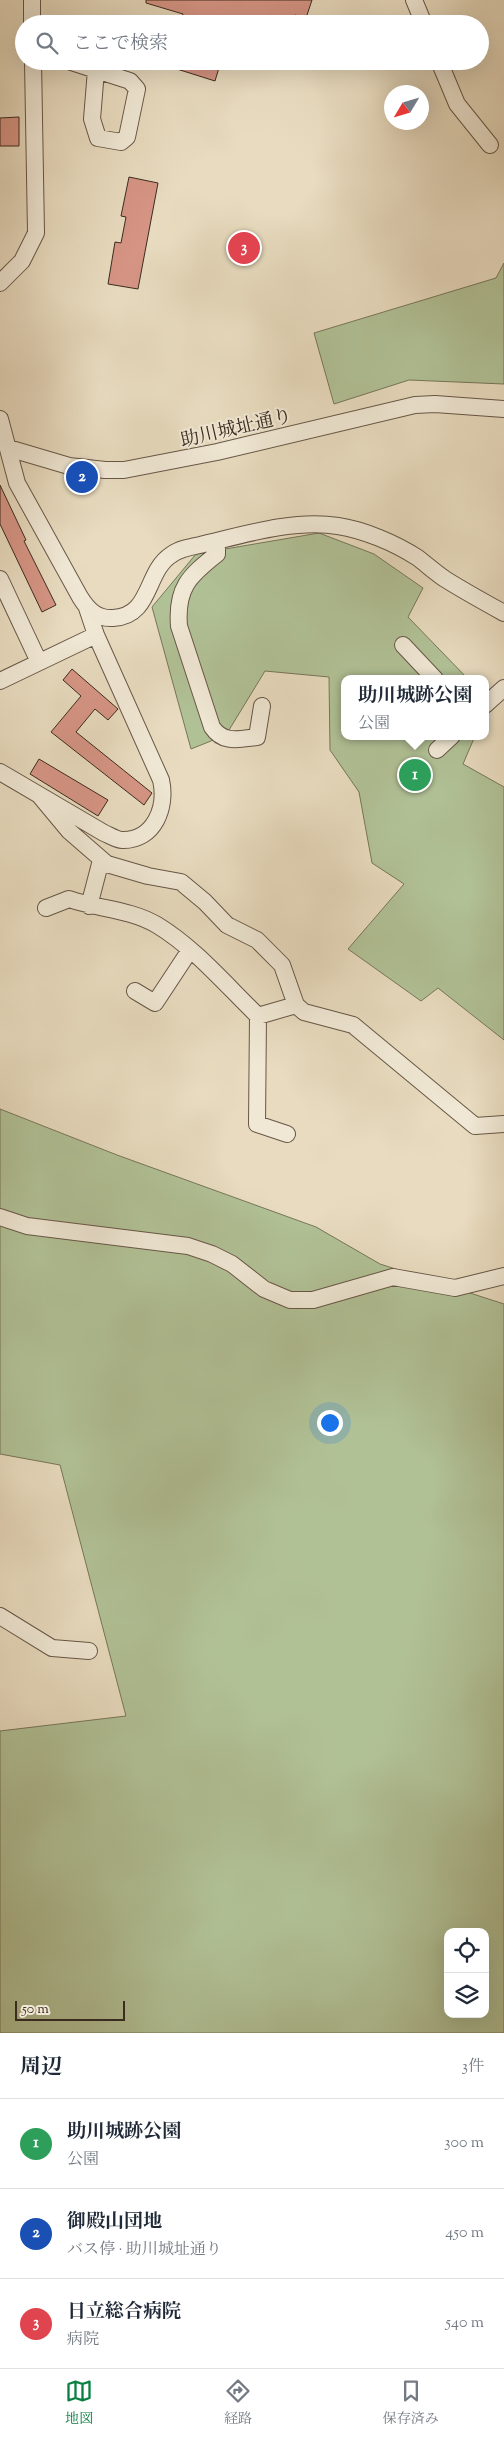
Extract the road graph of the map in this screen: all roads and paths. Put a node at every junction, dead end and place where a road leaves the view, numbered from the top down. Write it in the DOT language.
graph roads {
  1 [pos="32,0"];
  2 [pos="414,0"];
  3 [pos="32,15"];
  4 [pos="420,15"];
  5 [pos="33,70"];
  6 [pos="443,70"];
  7 [pos="490,145"];
  8 [pos="0,283"];
  9 [pos="504,409"];
  10 [pos="0,419"];
  11 [pos="4,449"];
  12 [pos="217,541"];
  13 [pos="0,578"];
  14 [pos="87,608"];
  15 [pos="504,613"];
  16 [pos="96,635"];
  17 [pos="403,645"];
  18 [pos="39,662"];
  19 [pos="431,675"];
  20 [pos="0,682"];
  21 [pos="504,688"];
  22 [pos="489,701"];
  23 [pos="262,706"];
  24 [pos="448,740"];
  25 [pos="437,750"];
  26 [pos="0,772"];
  27 [pos="39,795"];
  28 [pos="101,860"];
  29 [pos="89,906"];
  30 [pos="46,908"];
  31 [pos="190,950"];
  32 [pos="135,991"];
  33 [pos="296,1005"];
  34 [pos="258,1016"];
  35 [pos="504,1124"];
  36 [pos="287,1134"];
  37 [pos="0,1217"];
  38 [pos="504,1276"];
  39 [pos="0,1616"];
  40 [pos="90,1651"];
  1 -- 3 [label="street"];
  2 -- 4 [label="street"];
  5 -- 8 [label="street"];
  6 -- 7 [label="street"];
  9 -- 11 [label="street, 助川城址通り"];
  10 -- 11 [label="street"];
  11 -- 14 [label="street"];
  12 -- 14 [label="street"];
  12 -- 15 [label="street"];
  12 -- 23 [label="street"];
  13 -- 18 [label="street"];
  14 -- 16 [label="street"];
  16 -- 18 [label="street"];
  16 -- 27 [label="street"];
  17 -- 19 [label="street"];
  18 -- 20 [label="street"];
  21 -- 22 [label="street"];
  24 -- 25 [label="street"];
  26 -- 27 [label="street"];
  27 -- 28 [label="street"];
  28 -- 29 [label="street"];
  28 -- 33 [label="street"];
  29 -- 30 [label="street"];
  29 -- 31 [label="street"];
  31 -- 32 [label="street"];
  31 -- 34 [label="street"];
  33 -- 34 [label="street"];
  33 -- 35 [label="street"];
  34 -- 36 [label="street"];
  37 -- 38 [label="street"];
  39 -- 40 [label="street"];
}
